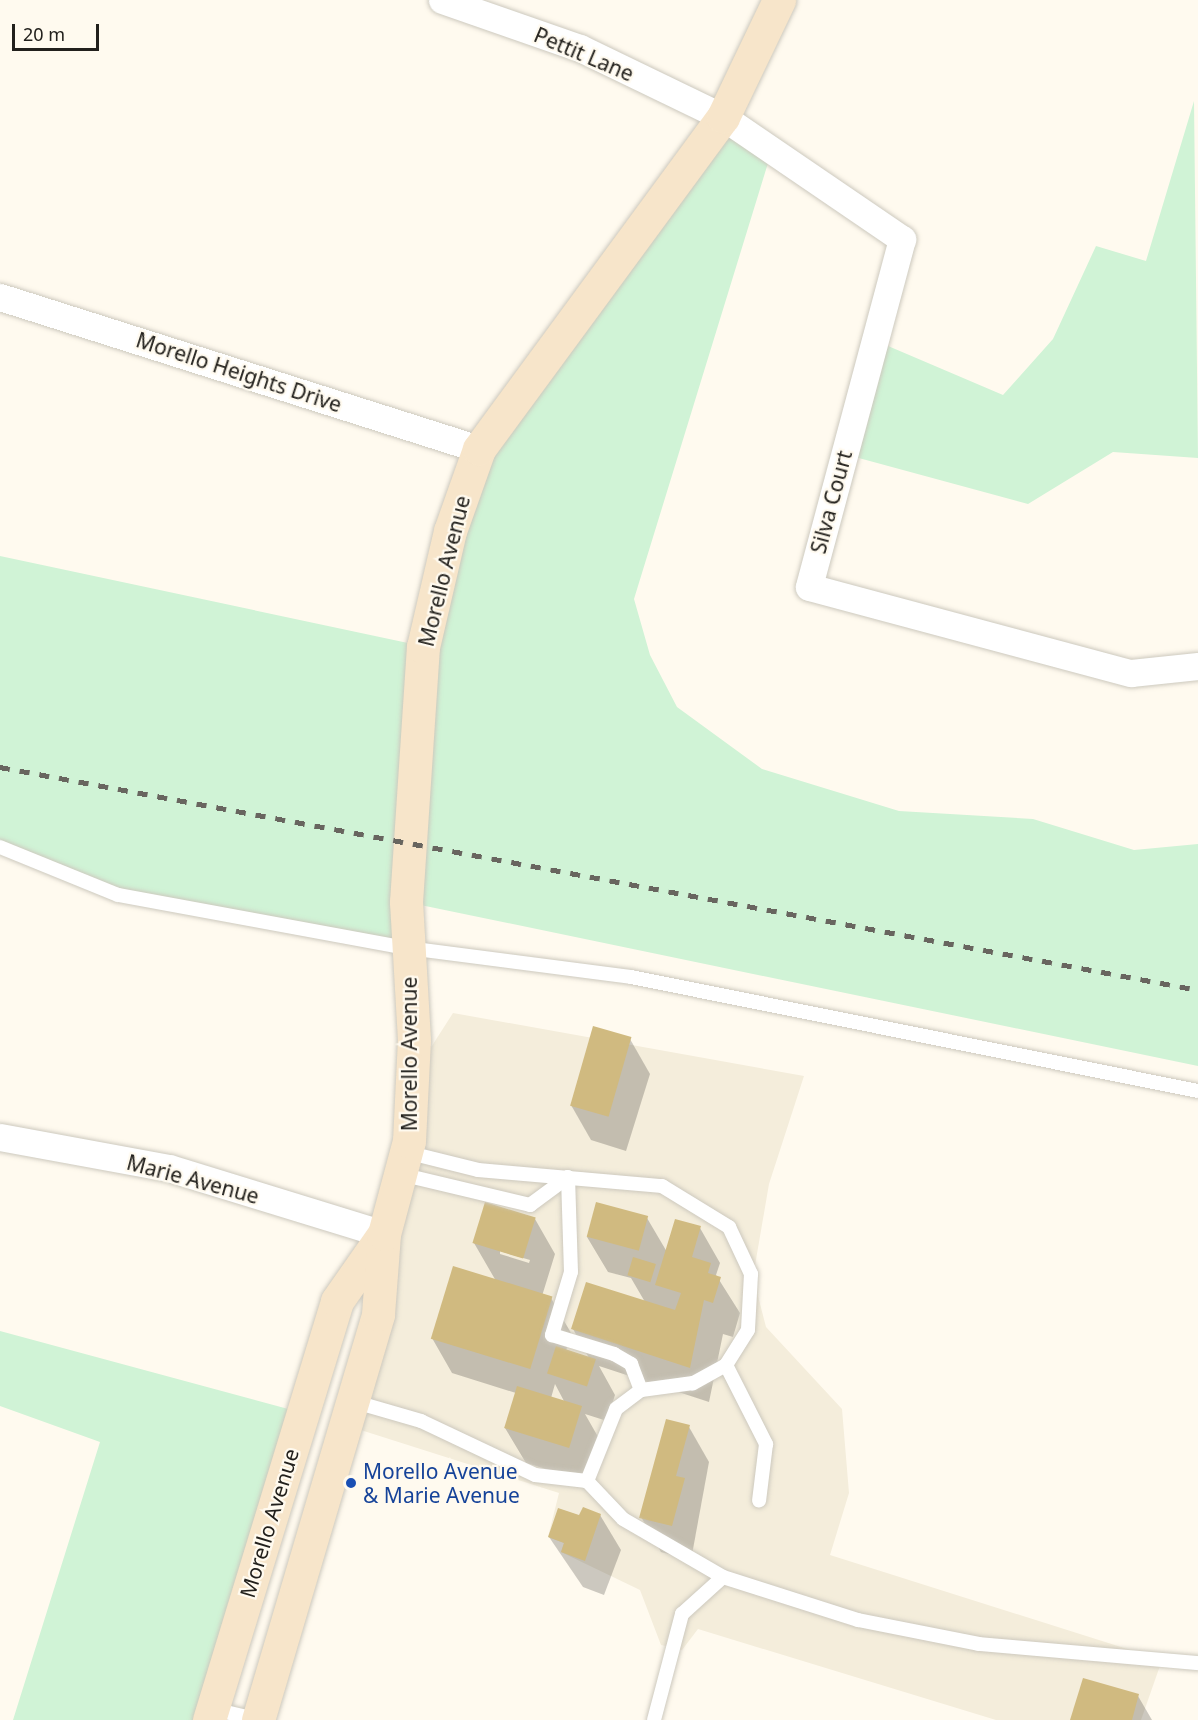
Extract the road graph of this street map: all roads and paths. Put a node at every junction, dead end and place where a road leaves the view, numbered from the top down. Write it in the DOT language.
graph roads {
  1 [pos="442,0"];
  2 [pos="779,0"];
  3 [pos="723,117"];
  4 [pos="0,297"];
  5 [pos="479,449"];
  6 [pos="1198,666"];
  7 [pos="0,847"];
  8 [pos="408,948"];
  9 [pos="1198,1091"];
  10 [pos="0,1137"];
  11 [pos="403,1163"];
  12 [pos="568,1177"];
  13 [pos="384,1234"];
  14 [pos="726,1365"];
  15 [pos="641,1390"];
  16 [pos="352,1401"];
  17 [pos="588,1481"];
  18 [pos="759,1501"];
  19 [pos="723,1576"];
  20 [pos="1198,1663"];
  21 [pos="211,1714"];
  22 [pos="258,1720"];
  23 [pos="654,1720"];
  1 -- 3 [label="street, Pettit Lane"];
  2 -- 3 [label="street, Morello Avenue"];
  3 -- 5 [label="street, Morello Avenue"];
  3 -- 6 [label="street, Silva Court"];
  4 -- 5 [label="street, Morello Heights Drive"];
  5 -- 8 [label="street, Morello Avenue"];
  7 -- 8 [label="lane"];
  8 -- 9 [label="lane"];
  8 -- 11 [label="street, Morello Avenue"];
  10 -- 13 [label="street, Marie Avenue"];
  11 -- 12 [label="lane"];
  11 -- 12 [label="lane"];
  11 -- 13 [label="street, Morello Avenue"];
  12 -- 14 [label="lane"];
  12 -- 15 [label="lane"];
  13 -- 16 [label="street, Morello Avenue"];
  13 -- 21 [label="street, Morello Avenue"];
  14 -- 15 [label="lane"];
  14 -- 18 [label="lane"];
  15 -- 17 [label="lane"];
  16 -- 17 [label="lane"];
  16 -- 22 [label="street, Morello Avenue"];
  17 -- 19 [label="lane"];
  19 -- 20 [label="lane"];
  19 -- 23 [label="lane"];
  21 -- 22 [label="lane"];
}
